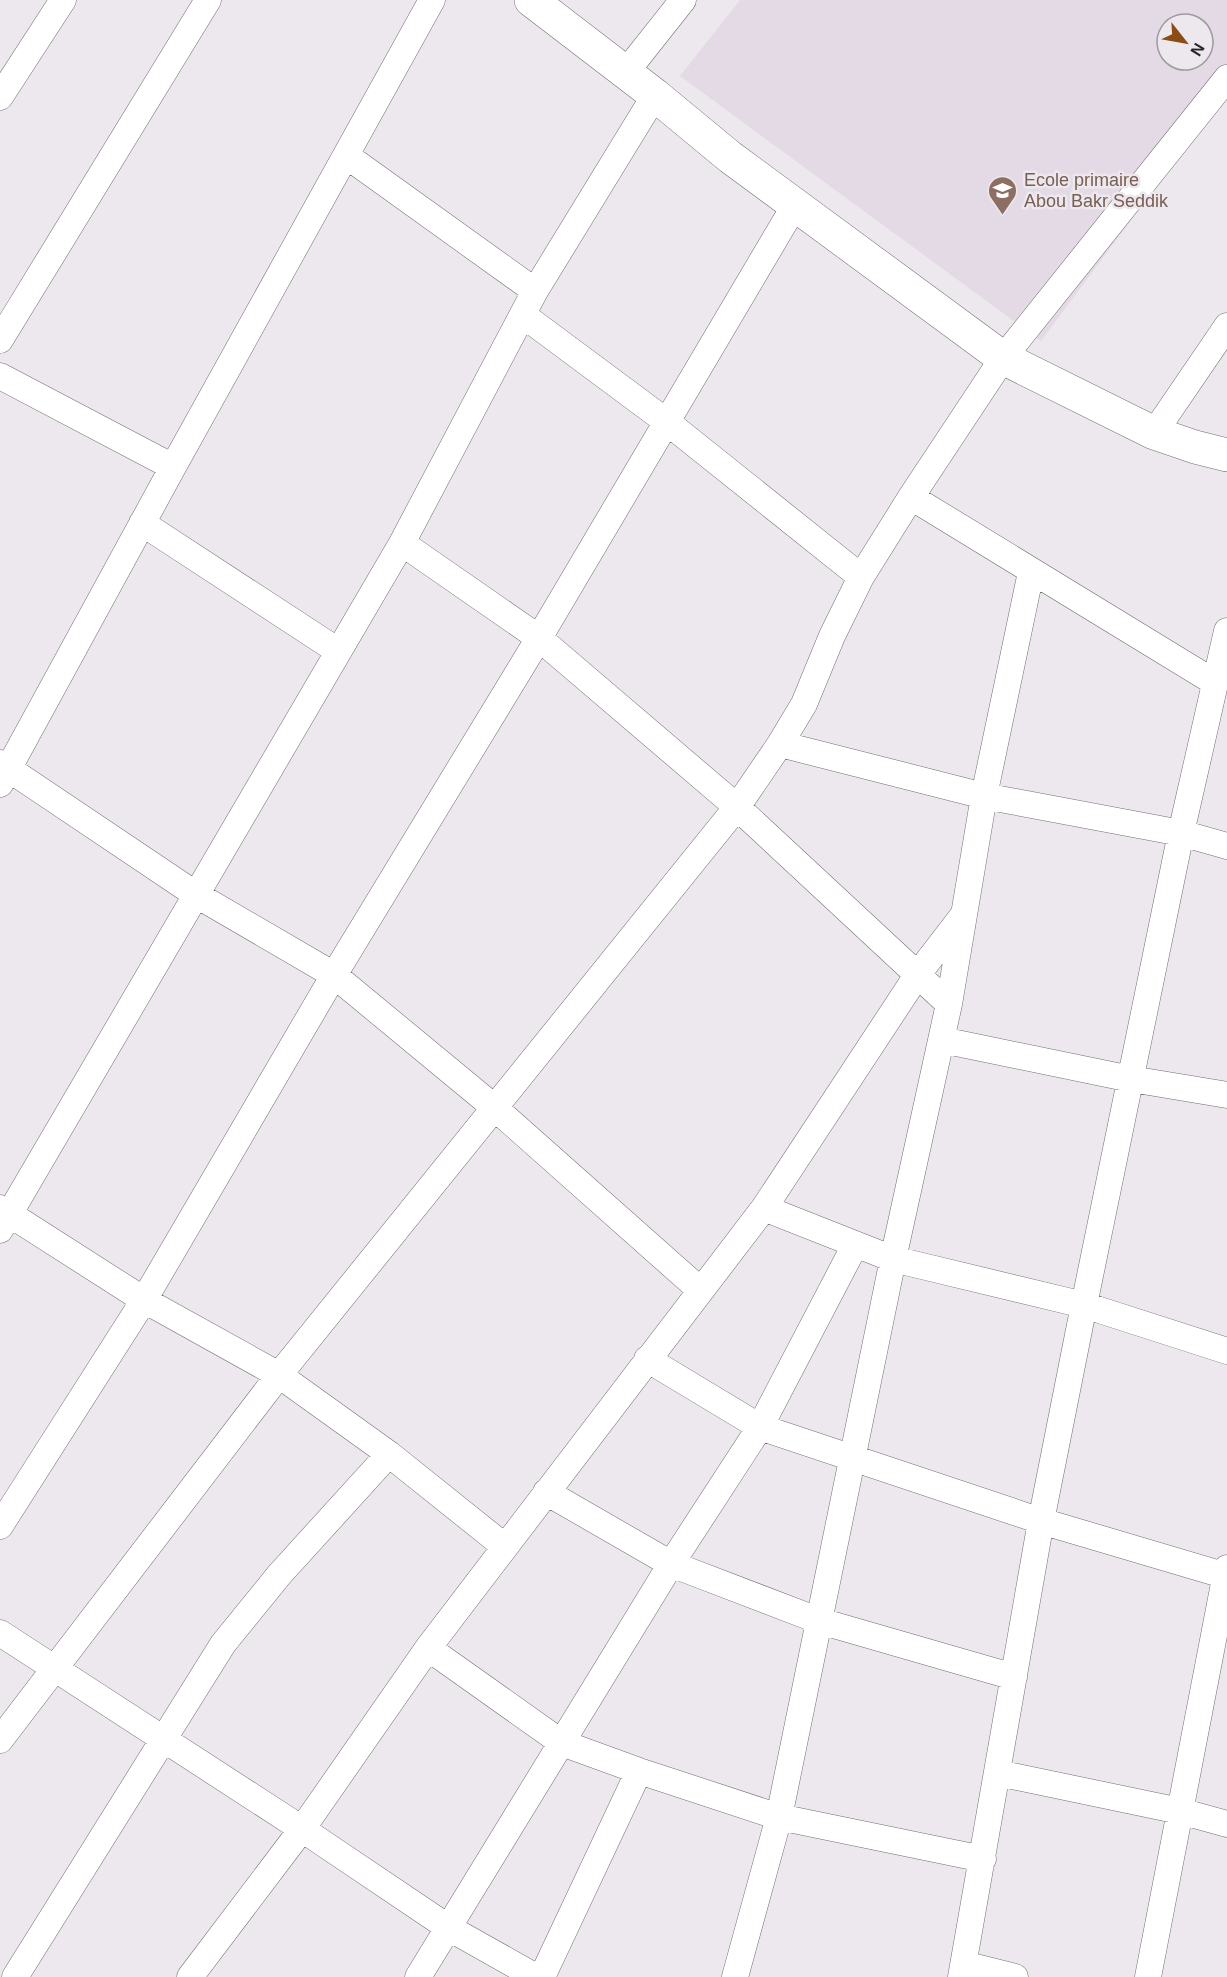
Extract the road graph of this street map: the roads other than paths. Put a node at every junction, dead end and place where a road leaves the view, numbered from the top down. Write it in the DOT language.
graph roads {
  1 [pos="63,0"];
  2 [pos="208,0"];
  3 [pos="432,0"];
  4 [pos="531,0"];
  5 [pos="683,0"];
  6 [pos="626,72"];
  7 [pos="1227,78"];
  8 [pos="655,95"];
  9 [pos="0,98"];
  10 [pos="347,156"];
  11 [pos="795,205"];
  12 [pos="535,291"];
  13 [pos="523,315"];
  14 [pos="1227,326"];
  15 [pos="0,340"];
  16 [pos="1003,358"];
  17 [pos="0,376"];
  18 [pos="667,422"];
  19 [pos="1154,433"];
  20 [pos="1227,455"];
  21 [pos="172,467"];
  22 [pos="910,497"];
  23 [pos="142,523"];
  24 [pos="402,543"];
  25 [pos="1031,572"];
  26 [pos="861,577"];
  27 [pos="1227,632"];
  28 [pos="539,638"];
  29 [pos="338,651"];
  30 [pos="1214,682"];
  31 [pos="780,744"];
  32 [pos="3,772"];
  33 [pos="984,796"];
  34 [pos="736,807"];
  35 [pos="1180,834"];
  36 [pos="1227,846"];
  37 [pos="195,894"];
  38 [pos="964,915"];
  39 [pos="918,974"];
  40 [pos="334,975"];
  41 [pos="950,1004"];
  42 [pos="942,1040"];
  43 [pos="1131,1079"];
  44 [pos="1227,1095"];
  45 [pos="495,1108"];
  46 [pos="764,1208"];
  47 [pos="3,1218"];
  48 [pos="855,1245"];
  49 [pos="893,1259"];
  50 [pos="700,1290"];
  51 [pos="144,1300"];
  52 [pos="1084,1305"];
  53 [pos="1227,1351"];
  54 [pos="647,1359"];
  55 [pos="279,1375"];
  56 [pos="760,1427"];
  57 [pos="390,1454"];
  58 [pos="853,1458"];
  59 [pos="546,1492"];
  60 [pos="1041,1521"];
  61 [pos="0,1526"];
  62 [pos="504,1546"];
  63 [pos="671,1564"];
  64 [pos="1226,1573"];
  65 [pos="820,1621"];
  66 [pos="0,1633"];
  67 [pos="428,1648"];
  68 [pos="54,1668"];
  69 [pos="1014,1677"];
  70 [pos="0,1740"];
  71 [pos="163,1740"];
  72 [pos="562,1743"];
  73 [pos="639,1771"];
  74 [pos="998,1773"];
  75 [pos="1180,1811"];
  76 [pos="779,1817"];
  77 [pos="1227,1824"];
  78 [pos="302,1829"];
  79 [pos="983,1859"];
  80 [pos="449,1928"];
  81 [pos="962,1971"];
  82 [pos="15,1977"];
  83 [pos="190,1977"];
  84 [pos="418,1977"];
  85 [pos="537,1977"];
  86 [pos="542,1977"];
  87 [pos="735,1977"];
  88 [pos="1015,1977"];
  89 [pos="1148,1977"];
  1 -- 9 [label="street"];
  2 -- 15 [label="street"];
  3 -- 10 [label="street"];
  4 -- 6 [label="street"];
  5 -- 6 [label="street"];
  6 -- 8 [label="street"];
  7 -- 16 [label="street"];
  8 -- 11 [label="street"];
  8 -- 12 [label="street"];
  10 -- 12 [label="street"];
  10 -- 21 [label="street"];
  11 -- 16 [label="street"];
  11 -- 18 [label="street"];
  12 -- 13 [label="street"];
  13 -- 18 [label="street"];
  13 -- 24 [label="street"];
  14 -- 19 [label="street"];
  16 -- 19 [label="street"];
  16 -- 22 [label="street"];
  17 -- 21 [label="street"];
  18 -- 26 [label="street"];
  18 -- 28 [label="street"];
  19 -- 20 [label="street"];
  21 -- 23 [label="street"];
  22 -- 25 [label="street"];
  22 -- 26 [label="street"];
  23 -- 29 [label="street"];
  23 -- 32 [label="street"];
  24 -- 28 [label="street"];
  24 -- 29 [label="street"];
  25 -- 30 [label="street"];
  25 -- 33 [label="street"];
  26 -- 31 [label="street"];
  27 -- 30 [label="street"];
  28 -- 34 [label="street"];
  28 -- 40 [label="street"];
  29 -- 37 [label="street"];
  30 -- 35 [label="street"];
  31 -- 33 [label="street"];
  31 -- 34 [label="street"];
  32 -- 37 [label="street"];
  33 -- 35 [label="street"];
  33 -- 38 [label="street"];
  34 -- 39 [label="street"];
  34 -- 45 [label="street"];
  35 -- 36 [label="street"];
  35 -- 43 [label="street"];
  37 -- 40 [label="street"];
  37 -- 47 [label="street"];
  38 -- 39 [label="street"];
  38 -- 41 [label="street"];
  39 -- 41 [label="street"];
  39 -- 46 [label="street"];
  40 -- 45 [label="street"];
  40 -- 51 [label="street"];
  41 -- 42 [label="street"];
  42 -- 43 [label="street"];
  42 -- 49 [label="street"];
  43 -- 44 [label="street"];
  43 -- 52 [label="street"];
  45 -- 50 [label="street"];
  45 -- 55 [label="street"];
  46 -- 48 [label="street"];
  46 -- 50 [label="street"];
  47 -- 51 [label="street"];
  48 -- 49 [label="street"];
  48 -- 56 [label="street"];
  49 -- 52 [label="street"];
  49 -- 58 [label="street"];
  50 -- 54 [label="street"];
  51 -- 55 [label="street"];
  51 -- 61 [label="street"];
  52 -- 53 [label="street"];
  52 -- 60 [label="street"];
  54 -- 56 [label="street"];
  54 -- 59 [label="street"];
  55 -- 57 [label="street"];
  55 -- 68 [label="street"];
  56 -- 58 [label="street"];
  56 -- 63 [label="street"];
  57 -- 62 [label="street"];
  57 -- 71 [label="street"];
  58 -- 60 [label="street"];
  58 -- 65 [label="street"];
  59 -- 62 [label="street"];
  59 -- 63 [label="street"];
  60 -- 64 [label="street"];
  60 -- 69 [label="street"];
  62 -- 67 [label="street"];
  63 -- 65 [label="street"];
  63 -- 72 [label="street"];
  64 -- 75 [label="street"];
  65 -- 69 [label="street"];
  65 -- 76 [label="street"];
  66 -- 68 [label="street"];
  67 -- 72 [label="street"];
  67 -- 78 [label="street"];
  68 -- 70 [label="street"];
  68 -- 71 [label="street"];
  69 -- 74 [label="street"];
  71 -- 78 [label="street"];
  71 -- 82 [label="street"];
  72 -- 73 [label="street"];
  72 -- 80 [label="street"];
  73 -- 76 [label="street"];
  73 -- 86 [label="street"];
  74 -- 75 [label="street"];
  74 -- 79 [label="street"];
  75 -- 77 [label="street"];
  75 -- 89 [label="street"];
  76 -- 79 [label="street"];
  76 -- 87 [label="street"];
  78 -- 80 [label="street"];
  78 -- 83 [label="street"];
  79 -- 81 [label="street"];
  80 -- 84 [label="street"];
  80 -- 85 [label="street"];
  81 -- 88 [label="street"];
}
